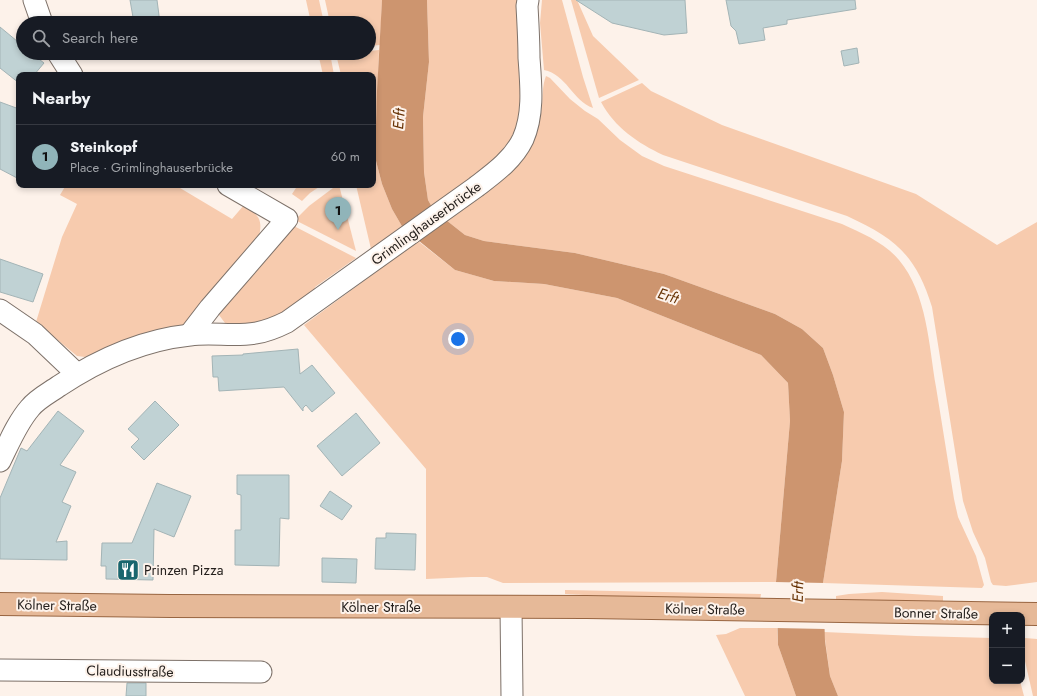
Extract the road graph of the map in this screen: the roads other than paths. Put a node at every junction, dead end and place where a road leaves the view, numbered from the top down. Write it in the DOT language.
graph roads {
  1 [pos="34,0"];
  2 [pos="528,0"];
  3 [pos="40,16"];
  4 [pos="62,60"];
  5 [pos="70,72"];
  6 [pos="233,188"];
  7 [pos="0,310"];
  8 [pos="190,334"];
  9 [pos="77,374"];
  10 [pos="0,461"];
  11 [pos="0,604"];
  12 [pos="511,607"];
  13 [pos="834,611"];
  14 [pos="1037,614"];
  15 [pos="0,670"];
  16 [pos="261,672"];
  17 [pos="512,696"];
  1 -- 3 [label="street"];
  2 -- 8 [label="street, Grimlinghauserbrücke"];
  4 -- 5 [label="street"];
  6 -- 8 [label="street"];
  7 -- 9 [label="street"];
  8 -- 9 [label="street, Grimlinghauserbrücke"];
  9 -- 10 [label="street, Grimlinghauserbrücke"];
  11 -- 12 [label="main road, Kölner Straße"];
  12 -- 13 [label="main road, Kölner Straße"];
  12 -- 17 [label="street"];
  13 -- 14 [label="main road, Bonner Straße"];
  15 -- 16 [label="street, Claudiusstraße"];
}
